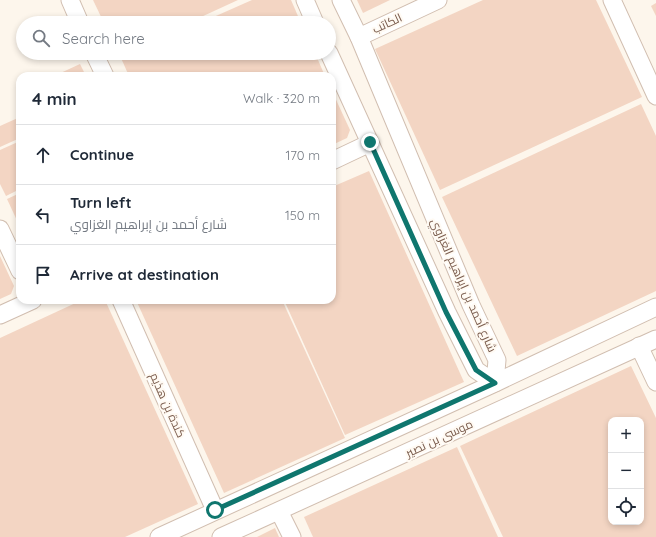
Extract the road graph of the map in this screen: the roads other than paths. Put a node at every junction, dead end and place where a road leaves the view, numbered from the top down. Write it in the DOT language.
graph roads {
  1 [pos="70,0"];
  2 [pos="305,0"];
  3 [pos="341,0"];
  4 [pos="438,0"];
  5 [pos="612,0"];
  6 [pos="77,16"];
  7 [pos="312,16"];
  8 [pos="359,36"];
  9 [pos="97,60"];
  10 [pos="332,60"];
  11 [pos="103,72"];
  12 [pos="656,96"];
  13 [pos="370,142"];
  14 [pos="336,159"];
  15 [pos="0,228"];
  16 [pos="16,262"];
  17 [pos="24,304"];
  18 [pos="123,304"];
  19 [pos="471,306"];
  20 [pos="656,307"];
  21 [pos="446,312"];
  22 [pos="0,315"];
  23 [pos="656,338"];
  24 [pos="639,346"];
  25 [pos="656,382"];
  26 [pos="495,383"];
  27 [pos="215,510"];
  28 [pos="279,511"];
  29 [pos="159,537"];
  30 [pos="221,537"];
  31 [pos="292,537"];
  1 -- 6 [label="street"];
  2 -- 7 [label="street"];
  3 -- 8 [label="street, شارع أحمد بن إبراهيم الغزاوي"];
  4 -- 8 [label="street, الكاتب"];
  5 -- 12 [label="street"];
  8 -- 19 [label="street, شارع أحمد بن إبراهيم الغزاوي"];
  9 -- 11 [label="street"];
  10 -- 13 [label="street, شارع أحمد بن إبراهيم الغزاوي"];
  13 -- 14 [label="street"];
  13 -- 21 [label="street, شارع أحمد بن إبراهيم الغزاوي"];
  15 -- 16 [label="street"];
  17 -- 22 [label="street"];
  18 -- 27 [label="street, كندة بن هذيم"];
  19 -- 21 [label="street"];
  19 -- 26 [label="street, شارع أحمد بن إبراهيم الغزاوي"];
  20 -- 26 [label="street"];
  21 -- 26 [label="street, شارع أحمد بن إبراهيم الغزاوي"];
  23 -- 24 [label="street, موسى بن نصير"];
  24 -- 25 [label="street"];
  24 -- 28 [label="street, موسى بن نصير"];
  26 -- 27 [label="street"];
  27 -- 29 [label="street"];
  28 -- 30 [label="street, موسى بن نصير"];
  28 -- 31 [label="street"];
}
